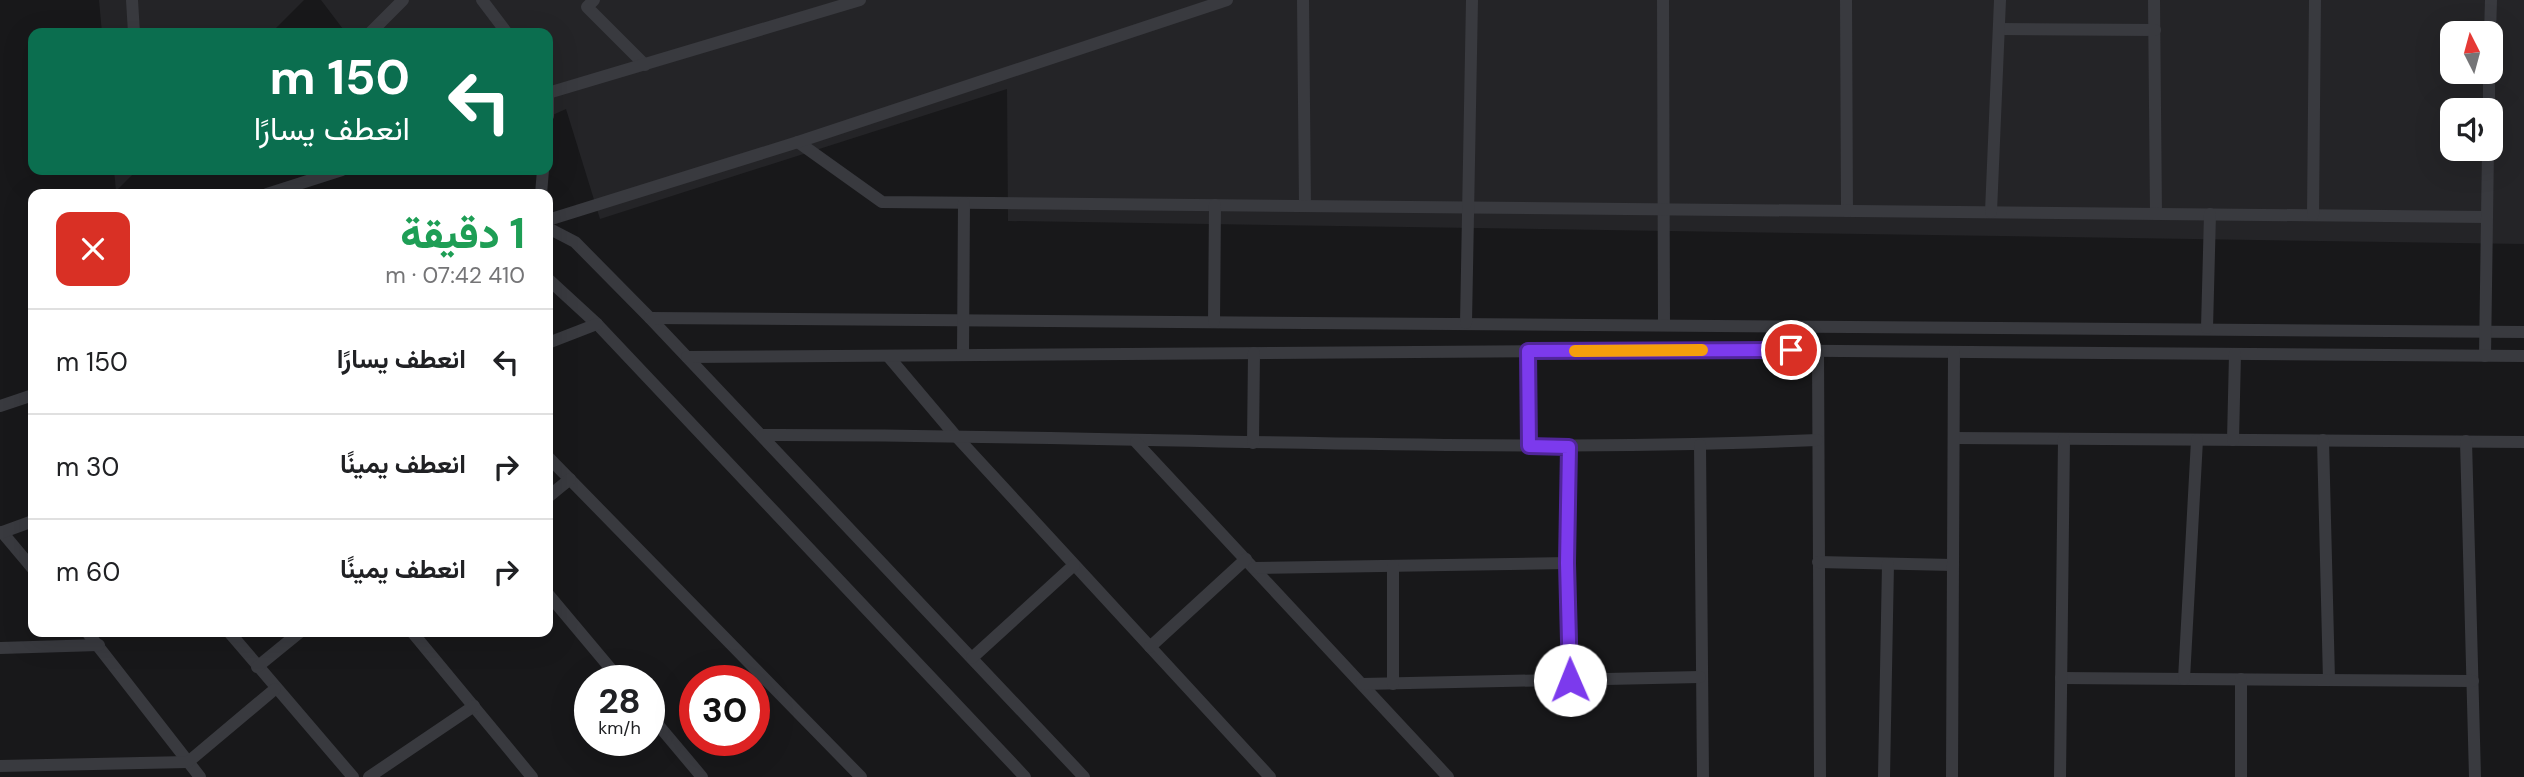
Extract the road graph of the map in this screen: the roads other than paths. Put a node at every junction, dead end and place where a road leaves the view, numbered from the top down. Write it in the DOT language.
graph roads {
  1 [pos="132,0"];
  2 [pos="403,0"];
  3 [pos="482,0"];
  4 [pos="857,0"];
  5 [pos="1227,0"];
  6 [pos="1303,0"];
  7 [pos="1472,0"];
  8 [pos="1663,0"];
  9 [pos="1846,0"];
  10 [pos="2000,0"];
  11 [pos="2154,0"];
  12 [pos="2315,0"];
  13 [pos="2491,0"];
  14 [pos="587,2"];
  15 [pos="2490,21"];
  16 [pos="134,28"];
  17 [pos="375,28"];
  18 [pos="503,28"];
  19 [pos="1999,29"];
  20 [pos="2154,30"];
  21 [pos="645,65"];
  22 [pos="553,91"];
  23 [pos="798,142"];
  24 [pos="2488,161"];
  25 [pos="326,175"];
  26 [pos="283,189"];
  27 [pos="964,202"];
  28 [pos="1215,205"];
  29 [pos="1305,206"];
  30 [pos="1468,207"];
  31 [pos="1665,209"];
  32 [pos="1847,211"];
  33 [pos="1992,212"];
  34 [pos="2156,214"];
  35 [pos="2210,214"];
  36 [pos="2313,215"];
  37 [pos="2487,217"];
  38 [pos="553,218"];
  39 [pos="553,231"];
  40 [pos="553,284"];
  41 [pos="650,318"];
  42 [pos="962,320"];
  43 [pos="1214,321"];
  44 [pos="1466,323"];
  45 [pos="597,324"];
  46 [pos="1664,325"];
  47 [pos="2207,328"];
  48 [pos="2524,332"];
  49 [pos="2484,333"];
  50 [pos="553,341"];
  51 [pos="1528,351"];
  52 [pos="1818,351"];
  53 [pos="1954,352"];
  54 [pos="1254,353"];
  55 [pos="2235,354"];
  56 [pos="963,355"];
  57 [pos="888,356"];
  58 [pos="2485,356"];
  59 [pos="2524,356"];
  60 [pos="687,357"];
  61 [pos="28,397"];
  62 [pos="0,406"];
  63 [pos="954,434"];
  64 [pos="761,435"];
  65 [pos="1954,438"];
  66 [pos="2064,439"];
  67 [pos="1817,440"];
  68 [pos="2197,440"];
  69 [pos="2233,440"];
  70 [pos="2323,440"];
  71 [pos="2466,441"];
  72 [pos="1136,442"];
  73 [pos="2524,442"];
  74 [pos="1253,443"];
  75 [pos="1700,445"];
  76 [pos="1529,446"];
  77 [pos="1569,447"];
  78 [pos="553,462"];
  79 [pos="570,479"];
  80 [pos="553,494"];
  81 [pos="28,523"];
  82 [pos="1,532"];
  83 [pos="1818,562"];
  84 [pos="28,563"];
  85 [pos="1250,563"];
  86 [pos="1567,563"];
  87 [pos="1888,564"];
  88 [pos="1074,565"];
  89 [pos="1953,565"];
  90 [pos="1393,566"];
  91 [pos="553,600"];
  92 [pos="92,637"];
  93 [pos="233,637"];
  94 [pos="294,637"];
  95 [pos="416,637"];
  96 [pos="99,645"];
  97 [pos="1150,647"];
  98 [pos="0,648"];
  99 [pos="972,658"];
  100 [pos="608,665"];
  101 [pos="257,667"];
  102 [pos="1700,677"];
  103 [pos="2061,678"];
  104 [pos="2184,679"];
  105 [pos="2241,679"];
  106 [pos="1570,680"];
  107 [pos="2329,680"];
  108 [pos="2473,681"];
  109 [pos="1362,684"];
  110 [pos="1393,684"];
  111 [pos="275,689"];
  112 [pos="474,706"];
  113 [pos="665,733"];
  114 [pos="188,762"];
  115 [pos="0,766"];
  116 [pos="200,777"];
  117 [pos="353,777"];
  118 [pos="369,777"];
  119 [pos="532,777"];
  120 [pos="702,777"];
  121 [pos="861,777"];
  122 [pos="1025,777"];
  123 [pos="1084,777"];
  124 [pos="1270,777"];
  125 [pos="1448,777"];
  126 [pos="1703,777"];
  127 [pos="1820,777"];
  128 [pos="1884,777"];
  129 [pos="1952,777"];
  130 [pos="2060,777"];
  131 [pos="2241,777"];
  132 [pos="2475,777"];
  1 -- 16 [label="street"];
  2 -- 17 [label="street"];
  3 -- 18 [label="street"];
  4 -- 21 [label="street"];
  5 -- 23 [label="street"];
  6 -- 29 [label="street"];
  7 -- 30 [label="street"];
  8 -- 31 [label="street"];
  9 -- 32 [label="street"];
  10 -- 19 [label="street"];
  11 -- 20 [label="street"];
  12 -- 36 [label="street"];
  13 -- 15 [label="street"];
  14 -- 21 [label="street"];
  19 -- 20 [label="street"];
  19 -- 33 [label="street"];
  20 -- 34 [label="street"];
  21 -- 22 [label="street"];
  23 -- 27 [label="street"];
  23 -- 38 [label="street"];
  24 -- 37 [label="street"];
  25 -- 26 [label="street"];
  27 -- 28 [label="street"];
  27 -- 42 [label="street"];
  28 -- 29 [label="street"];
  28 -- 43 [label="street"];
  29 -- 30 [label="street"];
  30 -- 31 [label="street"];
  30 -- 44 [label="street"];
  31 -- 32 [label="street"];
  31 -- 46 [label="street"];
  32 -- 33 [label="street"];
  33 -- 34 [label="street"];
  34 -- 35 [label="street"];
  35 -- 36 [label="street"];
  35 -- 47 [label="street"];
  36 -- 37 [label="street"];
  37 -- 49 [label="street"];
  39 -- 41 [label="street"];
  40 -- 45 [label="street"];
  41 -- 42 [label="street"];
  41 -- 60 [label="street"];
  42 -- 43 [label="street"];
  42 -- 56 [label="street"];
  43 -- 44 [label="street"];
  44 -- 46 [label="street"];
  45 -- 50 [label="street"];
  45 -- 122 [label="street"];
  46 -- 47 [label="street"];
  47 -- 49 [label="street"];
  48 -- 49 [label="street"];
  49 -- 58 [label="street"];
  51 -- 52 [label="street"];
  51 -- 54 [label="street"];
  51 -- 76 [label="street"];
  52 -- 53 [label="street"];
  52 -- 67 [label="street"];
  53 -- 55 [label="street"];
  53 -- 65 [label="street"];
  54 -- 56 [label="street"];
  54 -- 74 [label="street"];
  55 -- 58 [label="street"];
  55 -- 69 [label="street"];
  56 -- 57 [label="street"];
  57 -- 60 [label="street"];
  57 -- 63 [label="street"];
  58 -- 59 [label="street"];
  60 -- 64 [label="street"];
  61 -- 62 [label="street"];
  63 -- 64 [label="street"];
  63 -- 72 [label="street"];
  63 -- 88 [label="street"];
  64 -- 99 [label="street"];
  65 -- 66 [label="street"];
  65 -- 89 [label="street"];
  66 -- 68 [label="street"];
  66 -- 103 [label="street"];
  67 -- 75 [label="street"];
  67 -- 83 [label="street"];
  68 -- 69 [label="street"];
  68 -- 104 [label="street"];
  69 -- 70 [label="street"];
  70 -- 71 [label="street"];
  70 -- 107 [label="street"];
  71 -- 73 [label="street"];
  71 -- 108 [label="street"];
  72 -- 74 [label="street"];
  72 -- 85 [label="street"];
  74 -- 76 [label="street"];
  75 -- 77 [label="street"];
  75 -- 102 [label="street"];
  76 -- 77 [label="street"];
  77 -- 86 [label="street"];
  78 -- 79 [label="street"];
  79 -- 80 [label="street"];
  79 -- 121 [label="street"];
  81 -- 82 [label="street"];
  82 -- 84 [label="street"];
  83 -- 87 [label="street"];
  83 -- 127 [label="street"];
  85 -- 90 [label="street"];
  85 -- 97 [label="street"];
  85 -- 109 [label="street"];
  86 -- 90 [label="street"];
  86 -- 106 [label="street"];
  87 -- 89 [label="street"];
  87 -- 128 [label="street"];
  88 -- 97 [label="street"];
  88 -- 99 [label="street"];
  89 -- 129 [label="street"];
  90 -- 110 [label="street"];
  91 -- 100 [label="street"];
  92 -- 96 [label="street"];
  93 -- 101 [label="street"];
  94 -- 101 [label="street"];
  95 -- 112 [label="street"];
  96 -- 98 [label="street"];
  96 -- 114 [label="street"];
  97 -- 124 [label="street"];
  99 -- 123 [label="street"];
  101 -- 111 [label="street"];
  102 -- 106 [label="street"];
  102 -- 126 [label="street"];
  103 -- 104 [label="street"];
  103 -- 130 [label="street"];
  104 -- 105 [label="street"];
  105 -- 107 [label="street"];
  105 -- 131 [label="street"];
  106 -- 110 [label="street"];
  107 -- 108 [label="street"];
  108 -- 132 [label="street"];
  109 -- 110 [label="street"];
  109 -- 125 [label="street"];
  111 -- 114 [label="street"];
  111 -- 117 [label="street"];
  112 -- 118 [label="street"];
  112 -- 119 [label="street"];
  113 -- 120 [label="street"];
  114 -- 115 [label="street"];
  114 -- 116 [label="street"];
}
